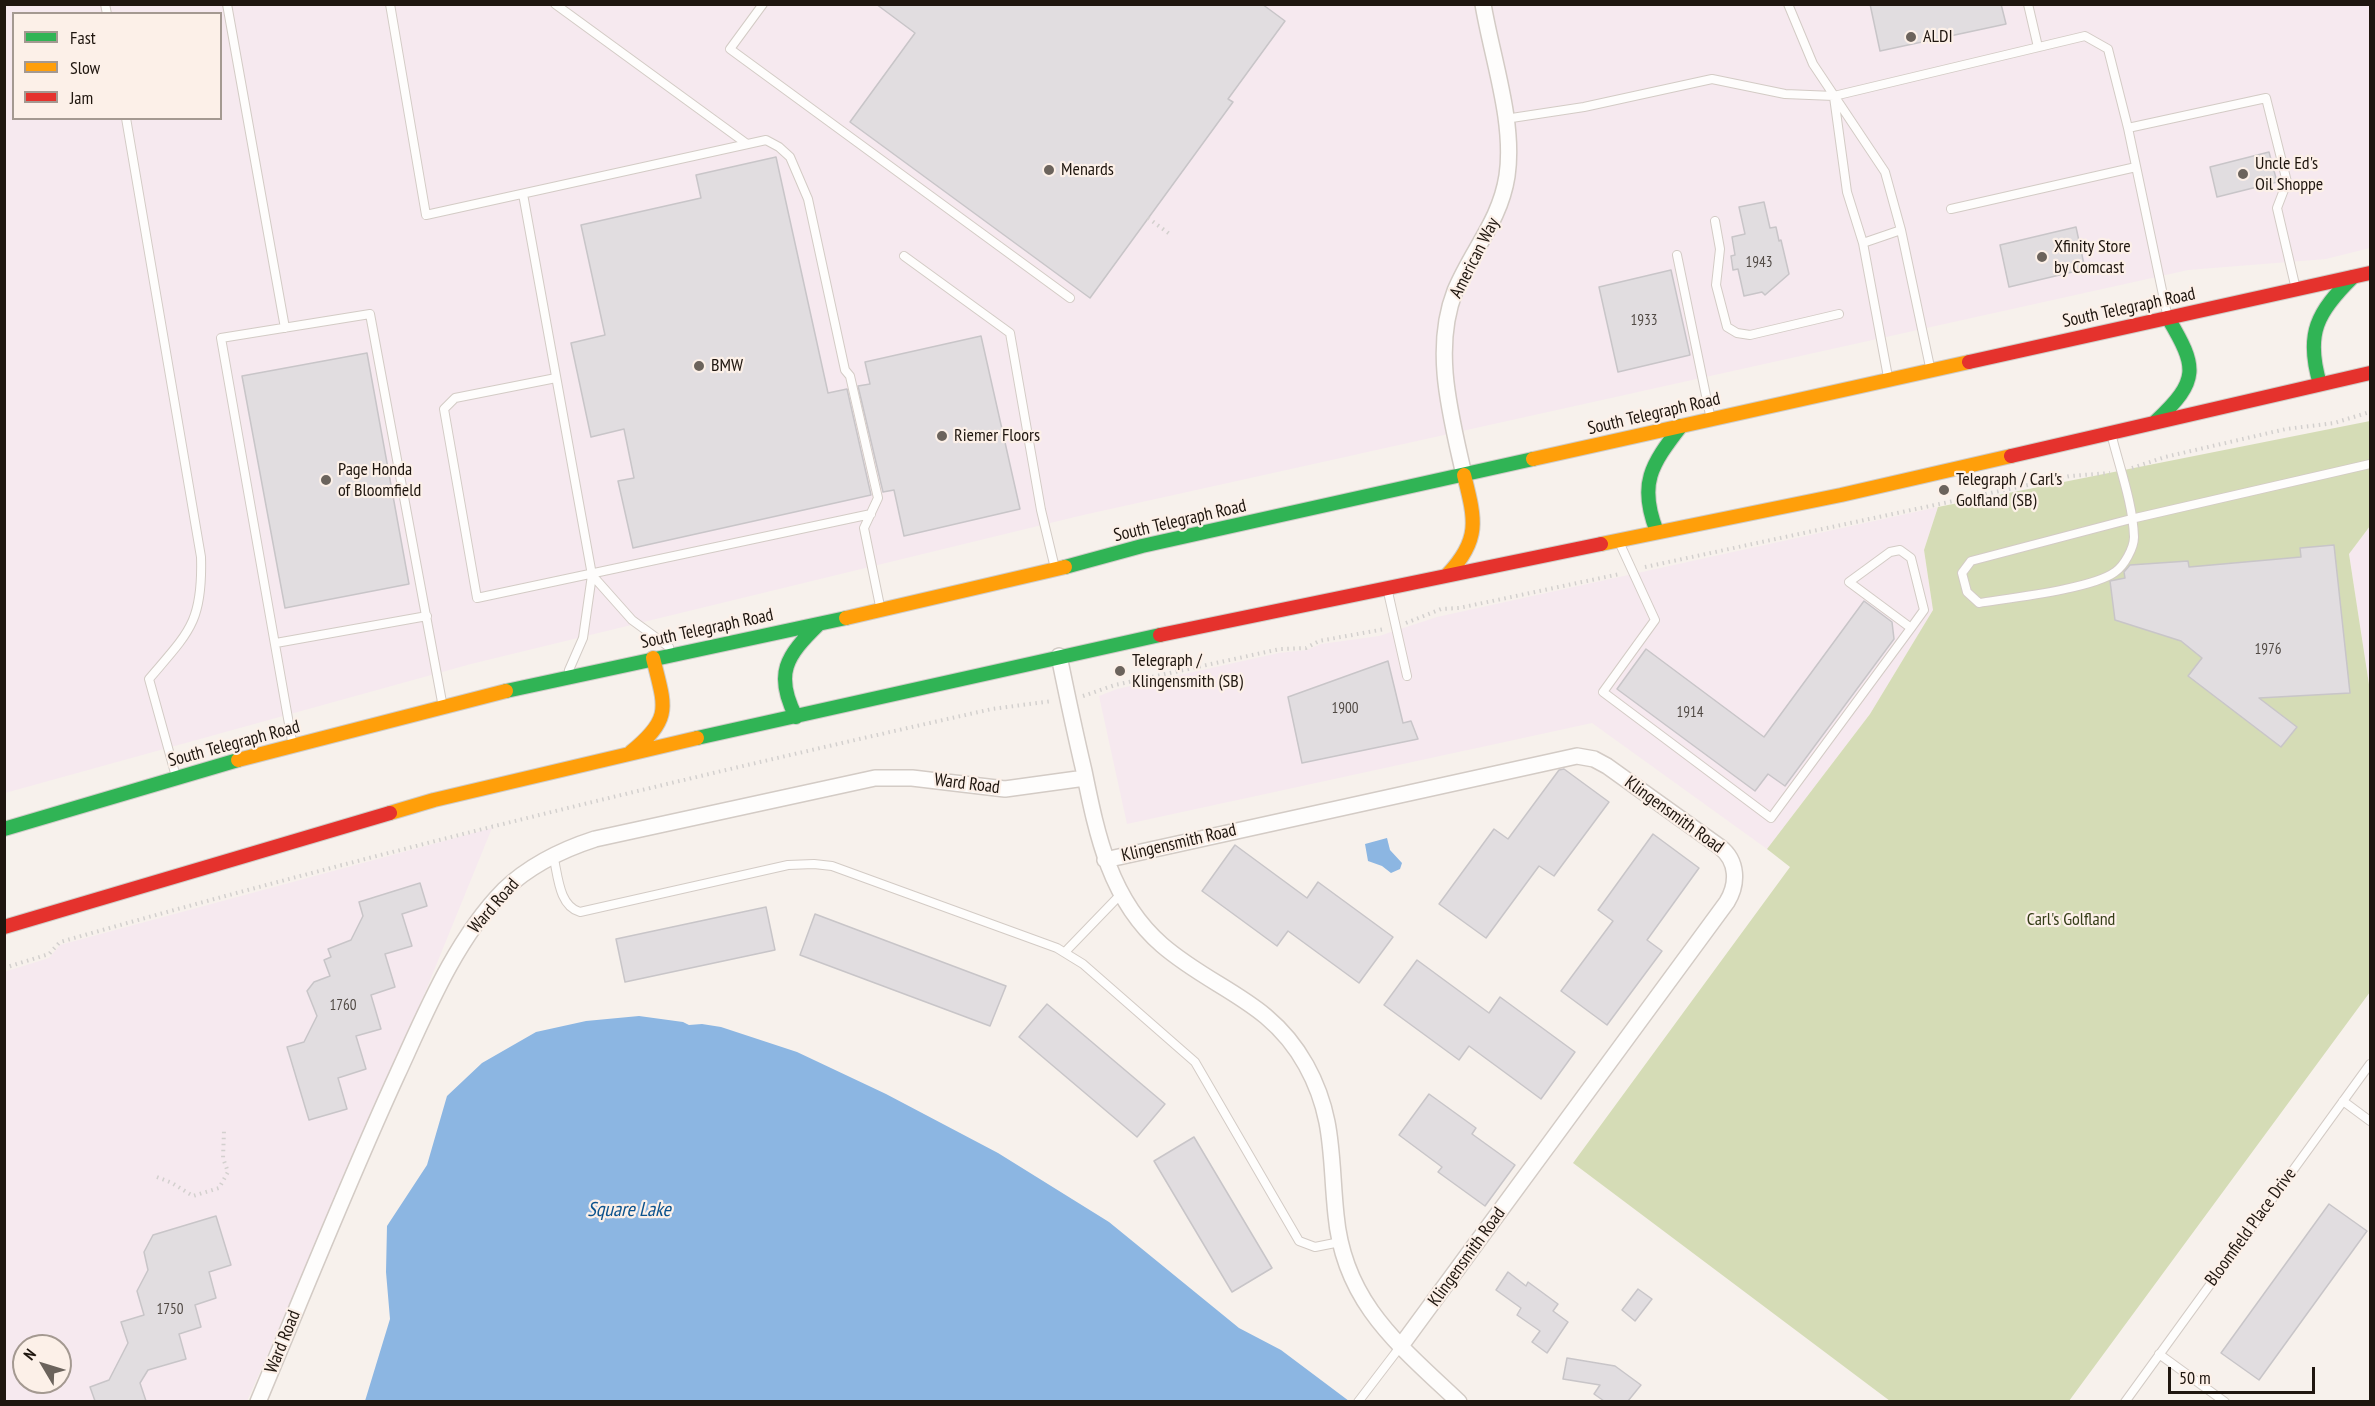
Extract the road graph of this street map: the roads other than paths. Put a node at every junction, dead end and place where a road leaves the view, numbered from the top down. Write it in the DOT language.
graph roads {
  1 [pos="227,4"];
  2 [pos="390,4"];
  3 [pos="555,4"];
  4 [pos="762,4"];
  5 [pos="1483,4"];
  6 [pos="1788,4"];
  7 [pos="2028,4"];
  8 [pos="2038,47"];
  9 [pos="1834,96"];
  10 [pos="1506,119"];
  11 [pos="126,120"];
  12 [pos="2128,128"];
  13 [pos="747,144"];
  14 [pos="2136,167"];
  15 [pos="523,194"];
  16 [pos="1951,209"];
  17 [pos="1715,221"];
  18 [pos="1901,230"];
  19 [pos="1863,243"];
  20 [pos="1677,255"];
  21 [pos="904,256"];
  22 [pos="2370,273"];
  23 [pos="2353,277"];
  24 [pos="2296,290"];
  25 [pos="1070,298"];
  26 [pos="1839,314"];
  27 [pos="2168,318"];
  28 [pos="285,328"];
  29 [pos="1931,371"];
  30 [pos="2370,373"];
  31 [pos="556,378"];
  32 [pos="1889,381"];
  33 [pos="2320,384"];
  34 [pos="1711,420"];
  35 [pos="2156,421"];
  36 [pos="1681,426"];
  37 [pos="2111,431"];
  38 [pos="2370,464"];
  39 [pos="1464,475"];
  40 [pos="871,514"];
  41 [pos="2131,519"];
  42 [pos="1657,532"];
  43 [pos="1618,540"];
  44 [pos="1056,572"];
  45 [pos="1448,574"];
  46 [pos="592,575"];
  47 [pos="1387,587"];
  48 [pos="881,610"];
  49 [pos="427,616"];
  50 [pos="819,624"];
  51 [pos="1911,628"];
  52 [pos="276,643"];
  53 [pos="677,653"];
  54 [pos="1059,656"];
  55 [pos="653,658"];
  56 [pos="1407,676"];
  57 [pos="565,679"];
  58 [pos="444,707"];
  59 [pos="796,717"];
  60 [pos="292,746"];
  61 [pos="630,753"];
  62 [pos="176,778"];
  63 [pos="1085,778"];
  64 [pos="4,829"];
  65 [pos="553,855"];
  66 [pos="1105,860"];
  67 [pos="1121,894"];
  68 [pos="4,927"];
  69 [pos="1065,952"];
  70 [pos="2370,1064"];
  71 [pos="2343,1101"];
  72 [pos="2370,1120"];
  73 [pos="1340,1242"];
  74 [pos="1400,1347"];
  75 [pos="2159,1354"];
  76 [pos="258,1401"];
  77 [pos="1358,1401"];
  78 [pos="1459,1401"];
  79 [pos="2125,1401"];
  80 [pos="2225,1401"];
  1 -- 28 [label="lane"];
  2 -- 15 [label="lane"];
  3 -- 13 [label="lane"];
  4 -- 25 [label="lane"];
  5 -- 10 [label="street, American Way"];
  6 -- 9 [label="lane"];
  7 -- 8 [label="lane"];
  8 -- 9 [label="lane"];
  8 -- 12 [label="lane"];
  9 -- 10 [label="lane"];
  9 -- 18 [label="lane"];
  9 -- 19 [label="lane"];
  10 -- 39 [label="street, American Way"];
  11 -- 62 [label="lane"];
  12 -- 14 [label="lane"];
  12 -- 24 [label="lane"];
  13 -- 15 [label="lane"];
  13 -- 40 [label="lane"];
  14 -- 16 [label="lane"];
  14 -- 27 [label="lane"];
  15 -- 31 [label="lane"];
  17 -- 26 [label="lane"];
  18 -- 19 [label="lane"];
  18 -- 29 [label="lane"];
  19 -- 32 [label="lane"];
  20 -- 34 [label="lane"];
  21 -- 44 [label="lane"];
  22 -- 23 [label="highway, South Telegraph Road"];
  23 -- 24 [label="highway, South Telegraph Road"];
  23 -- 33 [label="highway"];
  24 -- 27 [label="highway, South Telegraph Road"];
  27 -- 29 [label="highway, South Telegraph Road"];
  27 -- 35 [label="highway"];
  28 -- 49 [label="lane"];
  28 -- 52 [label="lane"];
  29 -- 32 [label="highway, South Telegraph Road"];
  30 -- 33 [label="highway"];
  31 -- 46 [label="lane"];
  31 -- 46 [label="lane"];
  32 -- 34 [label="highway, South Telegraph Road"];
  33 -- 35 [label="highway"];
  34 -- 36 [label="highway, South Telegraph Road"];
  35 -- 37 [label="highway"];
  36 -- 39 [label="highway, South Telegraph Road"];
  36 -- 42 [label="highway"];
  37 -- 41 [label="lane"];
  37 -- 42 [label="highway"];
  38 -- 41 [label="lane"];
  39 -- 44 [label="highway, South Telegraph Road"];
  39 -- 45 [label="highway"];
  40 -- 46 [label="lane"];
  40 -- 48 [label="lane"];
  41 -- 41 [label="lane"];
  42 -- 43 [label="highway"];
  43 -- 45 [label="highway"];
  43 -- 51 [label="lane"];
  44 -- 48 [label="highway, South Telegraph Road"];
  45 -- 47 [label="highway"];
  46 -- 53 [label="lane"];
  46 -- 57 [label="lane"];
  47 -- 54 [label="highway"];
  47 -- 56 [label="lane"];
  48 -- 50 [label="highway, South Telegraph Road"];
  49 -- 52 [label="lane"];
  49 -- 58 [label="lane"];
  50 -- 53 [label="highway, South Telegraph Road"];
  50 -- 59 [label="highway"];
  51 -- 51 [label="lane"];
  52 -- 60 [label="lane"];
  53 -- 55 [label="highway, South Telegraph Road"];
  54 -- 59 [label="highway"];
  54 -- 63 [label="street, Klingensmith Road"];
  55 -- 57 [label="highway, South Telegraph Road"];
  55 -- 61 [label="highway"];
  57 -- 58 [label="highway, South Telegraph Road"];
  58 -- 60 [label="highway, South Telegraph Road"];
  59 -- 61 [label="highway"];
  60 -- 62 [label="highway, South Telegraph Road"];
  61 -- 68 [label="highway"];
  62 -- 64 [label="highway, South Telegraph Road"];
  63 -- 65 [label="street, Ward Road"];
  63 -- 66 [label="street, Klingensmith Road"];
  65 -- 69 [label="lane"];
  65 -- 76 [label="street, Ward Road"];
  66 -- 67 [label="street, Klingensmith Road"];
  66 -- 74 [label="street, Klingensmith Road"];
  67 -- 69 [label="lane"];
  67 -- 73 [label="street, Klingensmith Road"];
  69 -- 73 [label="lane"];
  70 -- 71 [label="lane, Bloomfield Place Drive"];
  71 -- 72 [label="lane"];
  71 -- 75 [label="lane, Bloomfield Place Drive"];
  73 -- 74 [label="street, Klingensmith Road"];
  74 -- 77 [label="lane"];
  74 -- 78 [label="street, Klingensmith Road"];
  75 -- 79 [label="lane, Bloomfield Place Drive"];
  75 -- 80 [label="lane"];
}
